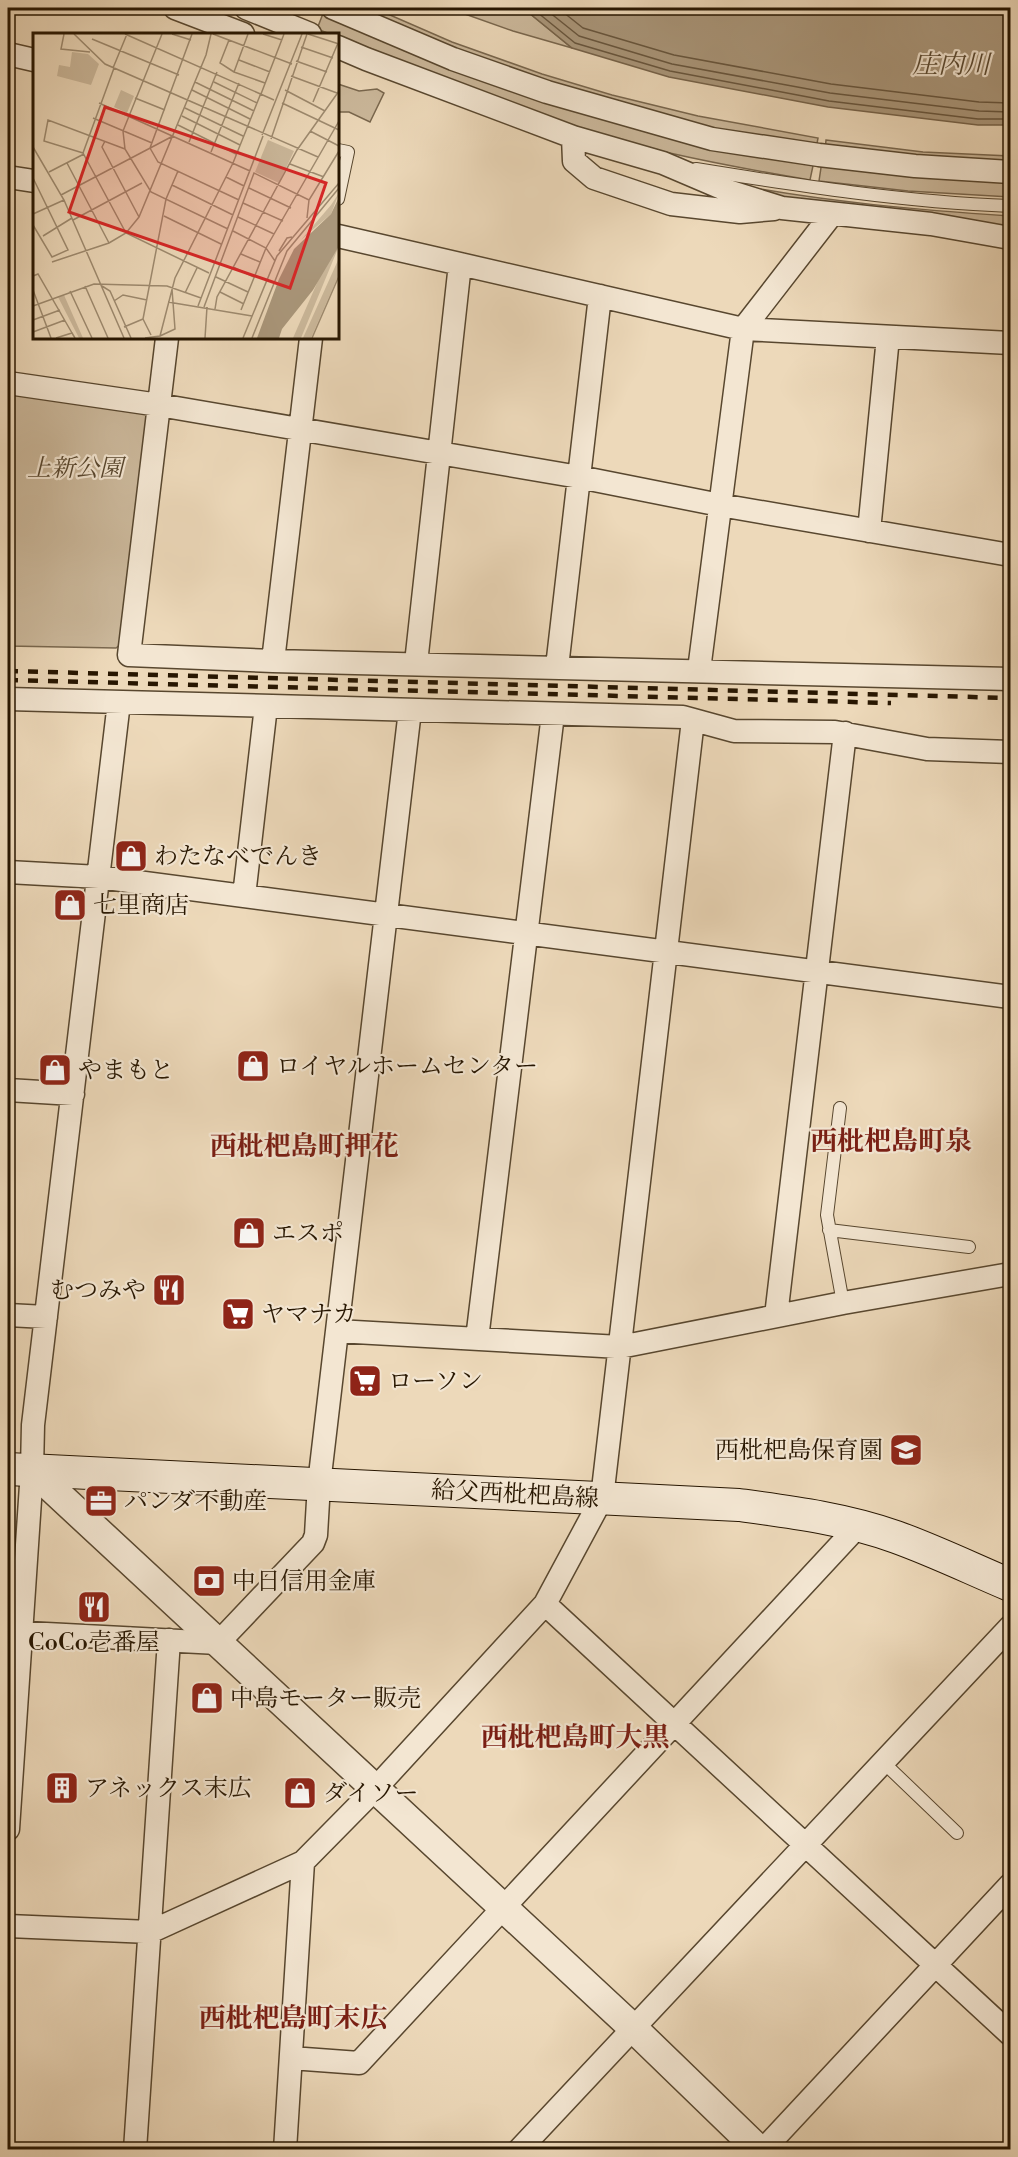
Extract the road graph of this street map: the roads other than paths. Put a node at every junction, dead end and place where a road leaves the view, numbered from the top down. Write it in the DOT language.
graph roads {
  1 [pos="175,8"];
  2 [pos="246,8"];
  3 [pos="333,8"];
  4 [pos="240,33"];
  5 [pos="308,33"];
  6 [pos="339,47"];
  7 [pos="8,54"];
  8 [pos="33,60"];
  9 [pos="366,60"];
  10 [pos="339,63"];
  11 [pos="573,137"];
  12 [pos="339,150"];
  13 [pos="663,163"];
  14 [pos="1011,172"];
  15 [pos="8,177"];
  16 [pos="33,181"];
  17 [pos="339,194"];
  18 [pos="1011,206"];
  19 [pos="782,208"];
  20 [pos="832,214"];
  21 [pos="339,236"];
  22 [pos="1011,238"];
  23 [pos="460,264"];
  24 [pos="600,296"];
  25 [pos="743,329"];
  26 [pos="888,337"];
  27 [pos="167,339"];
  28 [pos="311,339"];
  29 [pos="1011,343"];
  30 [pos="8,383"];
  31 [pos="159,405"];
  32 [pos="300,429"];
  33 [pos="439,454"];
  34 [pos="579,477"];
  35 [pos="720,505"];
  36 [pos="869,531"];
  37 [pos="1011,550"];
  38 [pos="1010,555"];
  39 [pos="273,661"];
  40 [pos="416,663"];
  41 [pos="557,667"];
  42 [pos="699,670"];
  43 [pos="1011,679"];
  44 [pos="8,699"];
  45 [pos="119,702"];
  46 [pos="266,706"];
  47 [pos="410,710"];
  48 [pos="553,714"];
  49 [pos="693,720"];
  50 [pos="845,733"];
  51 [pos="1011,752"];
  52 [pos="99,877"];
  53 [pos="8,878"];
  54 [pos="243,896"];
  55 [pos="386,915"];
  56 [pos="526,933"];
  57 [pos="666,951"];
  58 [pos="816,972"];
  59 [pos="1011,997"];
  60 [pos="8,1090"];
  61 [pos="73,1094"];
  62 [pos="840,1108"];
  63 [pos="830,1230"];
  64 [pos="969,1247"];
  65 [pos="1011,1274"];
  66 [pos="843,1303"];
  67 [pos="8,1315"];
  68 [pos="776,1316"];
  69 [pos="46,1317"];
  70 [pos="337,1331"];
  71 [pos="477,1339"];
  72 [pos="620,1347"];
  73 [pos="20,1470"];
  74 [pos="319,1484"];
  75 [pos="602,1498"];
  76 [pos="858,1526"];
  77 [pos="1011,1585"];
  78 [pos="545,1604"];
  79 [pos="1011,1627"];
  80 [pos="14,1632"];
  81 [pos="169,1640"];
  82 [pos="218,1643"];
  83 [pos="675,1723"];
  84 [pos="883,1762"];
  85 [pos="374,1790"];
  86 [pos="8,1829"];
  87 [pos="957,1833"];
  88 [pos="807,1843"];
  89 [pos="303,1862"];
  90 [pos="1011,1885"];
  91 [pos="502,1908"];
  92 [pos="8,1926"];
  93 [pos="150,1932"];
  94 [pos="936,1964"];
  95 [pos="633,2028"];
  96 [pos="1011,2034"];
  97 [pos="291,2058"];
  98 [pos="135,2150"];
  99 [pos="285,2150"];
  100 [pos="519,2150"];
  101 [pos="761,2150"];
  1 -- 4 [label="street"];
  2 -- 5 [label="street"];
  3 -- 14 [label="street"];
  6 -- 9 [label="street"];
  7 -- 8 [label="street"];
  9 -- 10 [label="street"];
  9 -- 11 [label="street"];
  11 -- 13 [label="street"];
  11 -- 19 [label="street"];
  12 -- 17 [label="lane"];
  13 -- 18 [label="lane"];
  13 -- 19 [label="street"];
  15 -- 16 [label="street"];
  19 -- 20 [label="street"];
  20 -- 22 [label="street"];
  20 -- 25 [label="street"];
  21 -- 23 [label="street"];
  23 -- 24 [label="street"];
  23 -- 33 [label="street"];
  24 -- 25 [label="street"];
  24 -- 34 [label="street"];
  25 -- 26 [label="street"];
  25 -- 35 [label="street"];
  26 -- 29 [label="street"];
  26 -- 36 [label="street"];
  27 -- 31 [label="street"];
  28 -- 32 [label="street"];
  30 -- 31 [label="street"];
  31 -- 32 [label="street"];
  31 -- 39 [label="street"];
  32 -- 33 [label="street"];
  32 -- 39 [label="street"];
  33 -- 34 [label="street"];
  33 -- 40 [label="street"];
  34 -- 35 [label="street"];
  34 -- 41 [label="street"];
  35 -- 36 [label="street"];
  35 -- 42 [label="street"];
  36 -- 38 [label="street"];
  37 -- 38 [label="street"];
  39 -- 40 [label="street"];
  40 -- 41 [label="street"];
  41 -- 42 [label="street"];
  42 -- 43 [label="street"];
  44 -- 45 [label="street"];
  45 -- 46 [label="street"];
  45 -- 52 [label="street"];
  46 -- 47 [label="street"];
  46 -- 54 [label="street"];
  47 -- 48 [label="street"];
  47 -- 55 [label="street"];
  48 -- 49 [label="street"];
  48 -- 56 [label="street"];
  49 -- 50 [label="street"];
  49 -- 57 [label="street"];
  50 -- 51 [label="street"];
  50 -- 58 [label="street"];
  52 -- 53 [label="street"];
  52 -- 54 [label="street"];
  52 -- 61 [label="street"];
  54 -- 55 [label="street"];
  55 -- 56 [label="street"];
  55 -- 70 [label="street"];
  56 -- 57 [label="street"];
  56 -- 71 [label="street"];
  57 -- 58 [label="street"];
  57 -- 72 [label="street"];
  58 -- 59 [label="street"];
  58 -- 68 [label="street"];
  60 -- 61 [label="street"];
  61 -- 69 [label="street"];
  62 -- 63 [label="lane"];
  63 -- 64 [label="lane"];
  63 -- 66 [label="lane"];
  65 -- 66 [label="street"];
  66 -- 68 [label="street"];
  67 -- 69 [label="street"];
  68 -- 72 [label="street"];
  69 -- 73 [label="street"];
  70 -- 71 [label="street"];
  70 -- 74 [label="street"];
  71 -- 72 [label="street"];
  72 -- 75 [label="street"];
  73 -- 74 [label="main road, 給父西枇杷島線"];
  73 -- 80 [label="street"];
  73 -- 82 [label="street"];
  74 -- 75 [label="main road, 給父西枇杷島線"];
  74 -- 82 [label="street"];
  75 -- 76 [label="main road, 給父西枇杷島線"];
  75 -- 78 [label="street"];
  76 -- 77 [label="main road, 給父西枇杷島線"];
  76 -- 83 [label="street"];
  78 -- 83 [label="street"];
  78 -- 85 [label="street"];
  79 -- 84 [label="street"];
  80 -- 81 [label="street"];
  80 -- 86 [label="street"];
  81 -- 82 [label="street"];
  81 -- 93 [label="street"];
  82 -- 85 [label="street"];
  83 -- 88 [label="street"];
  83 -- 91 [label="street"];
  84 -- 87 [label="lane"];
  84 -- 88 [label="street"];
  85 -- 89 [label="street"];
  85 -- 91 [label="street"];
  88 -- 94 [label="street"];
  88 -- 95 [label="street"];
  89 -- 93 [label="street"];
  89 -- 97 [label="street"];
  90 -- 94 [label="street"];
  91 -- 95 [label="street"];
  91 -- 97 [label="street"];
  92 -- 93 [label="street"];
  93 -- 98 [label="street"];
  94 -- 96 [label="street"];
  94 -- 101 [label="street"];
  95 -- 100 [label="street"];
  95 -- 101 [label="street"];
  97 -- 99 [label="street"];
}
